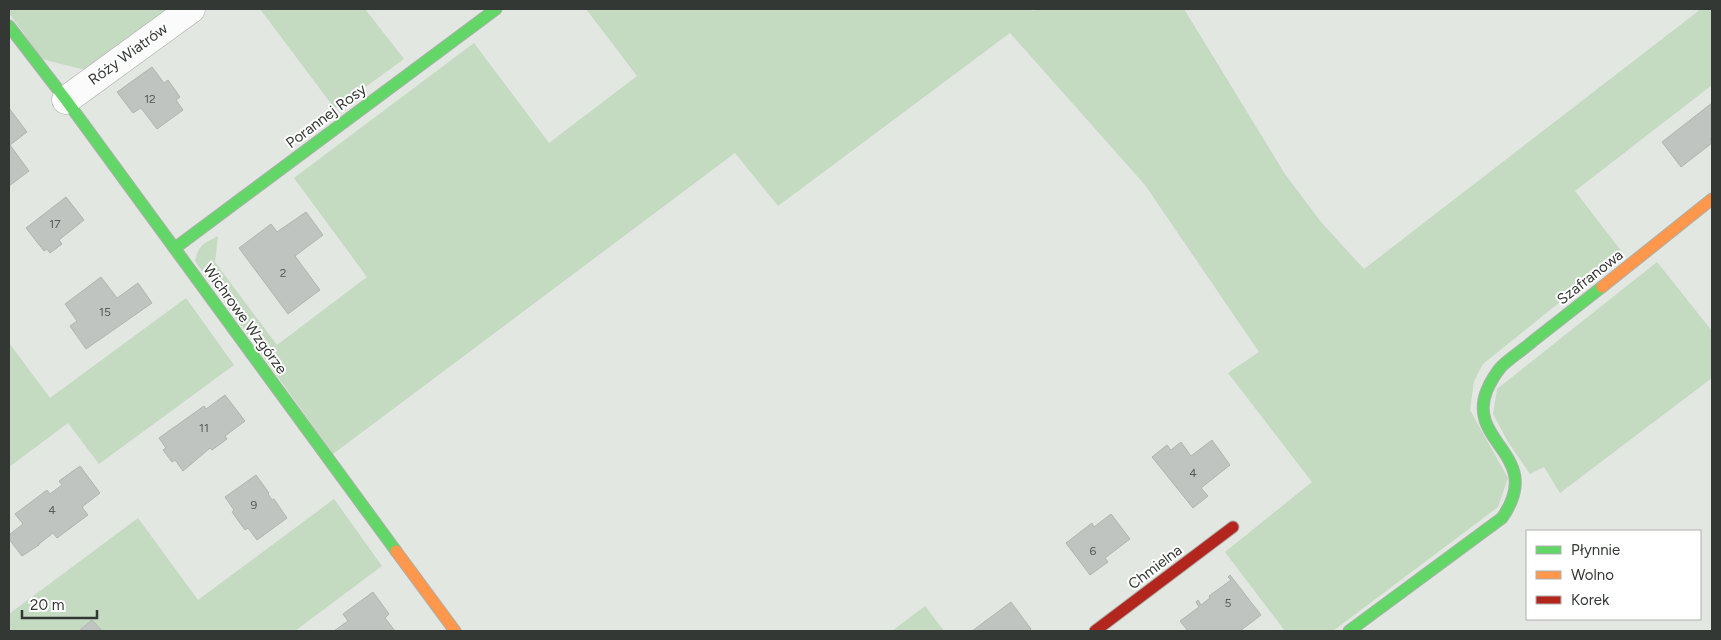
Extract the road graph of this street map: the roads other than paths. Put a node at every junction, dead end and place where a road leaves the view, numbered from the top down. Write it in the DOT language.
graph roads {
  1 [pos="191,9"];
  2 [pos="496,9"];
  3 [pos="9,26"];
  4 [pos="66,100"];
  5 [pos="1712,199"];
  6 [pos="175,248"];
  7 [pos="1233,527"];
  8 [pos="455,631"];
  9 [pos="1095,631"];
  10 [pos="1349,631"];
  1 -- 4 [label="street, Róży Wiatrów"];
  2 -- 6 [label="street, Porannej Rosy"];
  3 -- 4 [label="street, Wichrowe Wzgórze"];
  4 -- 6 [label="street, Wichrowe Wzgórze"];
  5 -- 10 [label="street, Szafranowa"];
  6 -- 8 [label="street, Wichrowe Wzgórze"];
  7 -- 9 [label="street, Chmielna"];
}
